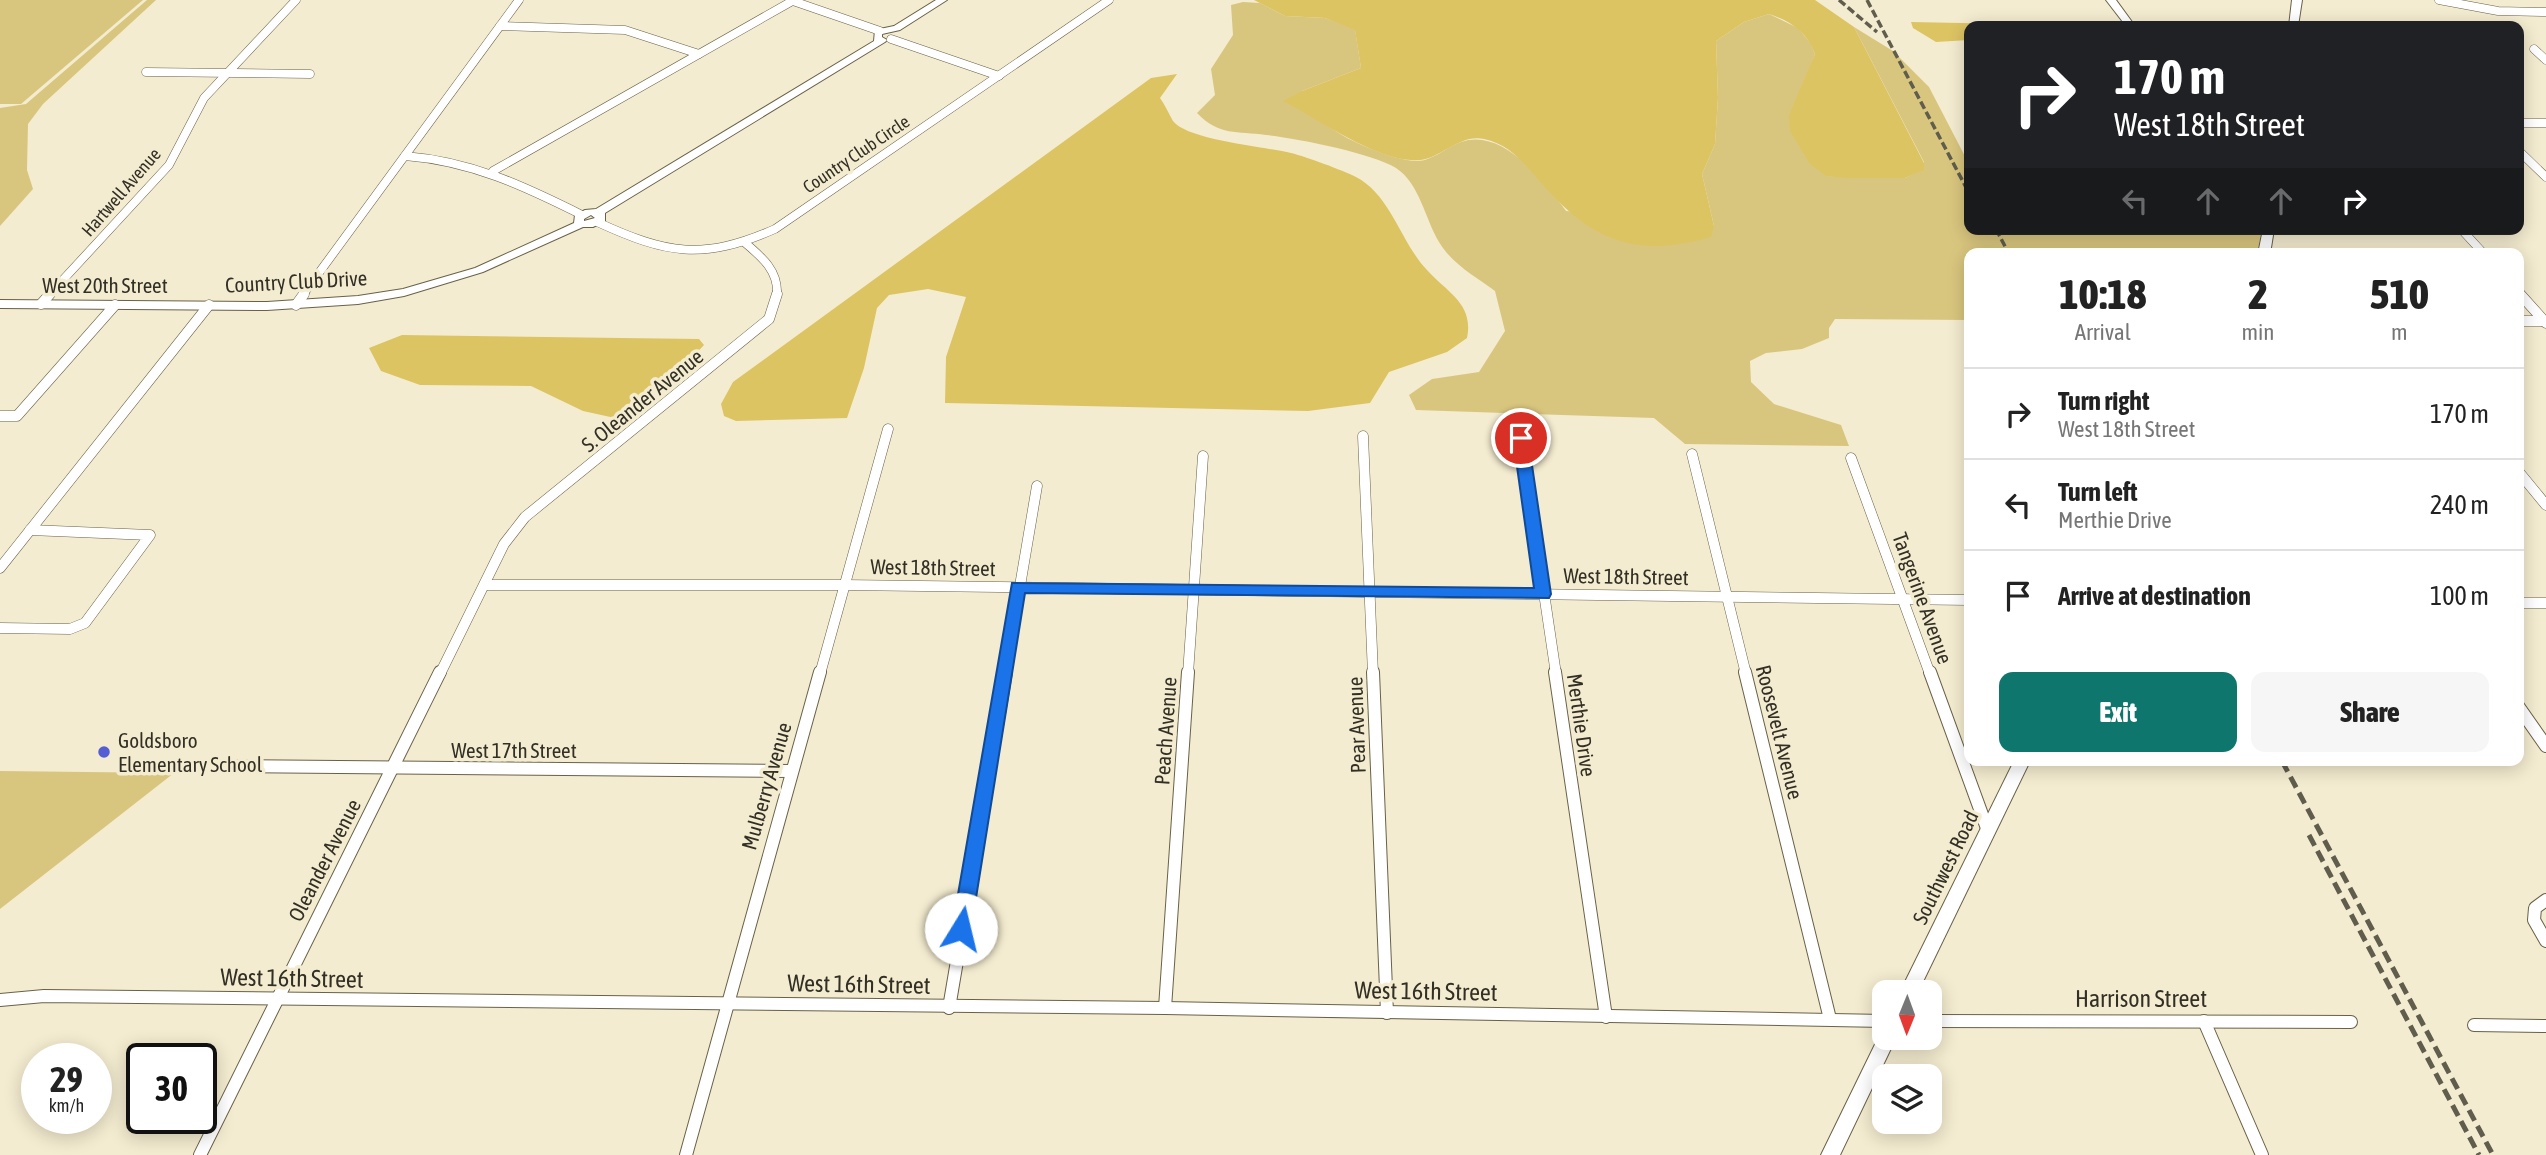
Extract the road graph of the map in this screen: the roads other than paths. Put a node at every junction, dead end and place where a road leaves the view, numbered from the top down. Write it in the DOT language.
graph roads {
  1 [pos="296,0"];
  2 [pos="519,0"];
  3 [pos="792,0"];
  4 [pos="942,0"];
  5 [pos="1109,0"];
  6 [pos="2110,0"];
  7 [pos="2297,0"];
  8 [pos="2439,0"];
  9 [pos="2546,12"];
  10 [pos="2127,21"];
  11 [pos="2295,21"];
  12 [pos="500,26"];
  13 [pos="886,35"];
  14 [pos="2534,49"];
  15 [pos="699,54"];
  16 [pos="2546,60"];
  17 [pos="146,72"];
  18 [pos="225,74"];
  19 [pos="310,74"];
  20 [pos="999,76"];
  21 [pos="2524,123"];
  22 [pos="2546,123"];
  23 [pos="405,156"];
  24 [pos="2524,156"];
  25 [pos="492,172"];
  26 [pos="2546,177"];
  27 [pos="598,217"];
  28 [pos="581,219"];
  29 [pos="2467,235"];
  30 [pos="744,242"];
  31 [pos="2478,248"];
  32 [pos="2524,298"];
  33 [pos="0,304"];
  34 [pos="41,304"];
  35 [pos="115,305"];
  36 [pos="209,305"];
  37 [pos="296,305"];
  38 [pos="2524,321"];
  39 [pos="2546,322"];
  40 [pos="0,416"];
  41 [pos="888,429"];
  42 [pos="1363,436"];
  43 [pos="1521,438"];
  44 [pos="1692,454"];
  45 [pos="1203,456"];
  46 [pos="1851,458"];
  47 [pos="2524,478"];
  48 [pos="1037,486"];
  49 [pos="2546,505"];
  50 [pos="30,530"];
  51 [pos="0,568"];
  52 [pos="485,585"];
  53 [pos="844,585"];
  54 [pos="1018,587"];
  55 [pos="1193,590"];
  56 [pos="1370,592"];
  57 [pos="1543,594"];
  58 [pos="1724,596"];
  59 [pos="1902,598"];
  60 [pos="1964,600"];
  61 [pos="2524,603"];
  62 [pos="2546,603"];
  63 [pos="0,628"];
  64 [pos="2524,715"];
  65 [pos="2546,746"];
  66 [pos="236,766"];
  67 [pos="1964,766"];
  68 [pos="1964,766"];
  69 [pos="2020,766"];
  70 [pos="394,769"];
  71 [pos="792,771"];
  72 [pos="1988,831"];
  73 [pos="2546,900"];
  74 [pos="2546,941"];
  75 [pos="1915,980"];
  76 [pos="0,1000"];
  77 [pos="275,1000"];
  78 [pos="726,1005"];
  79 [pos="1166,1008"];
  80 [pos="948,1009"];
  81 [pos="1387,1013"];
  82 [pos="1606,1017"];
  83 [pos="1830,1019"];
  84 [pos="1872,1021"];
  85 [pos="1942,1021"];
  86 [pos="2204,1021"];
  87 [pos="2351,1022"];
  88 [pos="2474,1025"];
  89 [pos="2546,1026"];
  90 [pos="1881,1050"];
  91 [pos="1833,1154"];
  92 [pos="200,1155"];
  93 [pos="686,1155"];
  94 [pos="2262,1155"];
  1 -- 18 [label="street, Hartwell Avenue"];
  2 -- 12 [label="street"];
  3 -- 13 [label="street"];
  3 -- 15 [label="street"];
  4 -- 13 [label="street"];
  5 -- 20 [label="street, Country Club Circle"];
  6 -- 10 [label="street"];
  7 -- 11 [label="street"];
  8 -- 9 [label="street"];
  12 -- 15 [label="street"];
  12 -- 23 [label="street"];
  13 -- 20 [label="street"];
  13 -- 27 [label="street"];
  14 -- 16 [label="street"];
  15 -- 25 [label="street"];
  17 -- 18 [label="street"];
  18 -- 19 [label="street"];
  18 -- 34 [label="street, Hartwell Avenue"];
  20 -- 30 [label="street, Country Club Circle"];
  21 -- 22 [label="street"];
  23 -- 25 [label="street"];
  23 -- 37 [label="street"];
  24 -- 26 [label="street"];
  25 -- 28 [label="street"];
  27 -- 28 [label="street, Country Club Drive"];
  27 -- 30 [label="street, Country Club Circle"];
  28 -- 37 [label="street, Country Club Drive"];
  29 -- 31 [label="street"];
  30 -- 52 [label="street, S. Oleander Avenue"];
  32 -- 39 [label="street"];
  33 -- 34 [label="street, West 20th Street"];
  34 -- 35 [label="street, West 20th Street"];
  35 -- 36 [label="street, West 20th Street"];
  35 -- 40 [label="street"];
  36 -- 37 [label="street, Country Club Drive"];
  36 -- 50 [label="street"];
  38 -- 39 [label="street"];
  41 -- 53 [label="street, Mulberry Avenue"];
  42 -- 56 [label="street, Pear Avenue"];
  43 -- 57 [label="street, Merthie Drive"];
  44 -- 58 [label="street, Roosevelt Avenue"];
  45 -- 55 [label="street, Peach Avenue"];
  46 -- 59 [label="street, Tangerine Avenue"];
  47 -- 49 [label="street"];
  48 -- 54 [label="street"];
  50 -- 51 [label="street"];
  50 -- 63 [label="street"];
  52 -- 53 [label="street, West 18th Street"];
  52 -- 70 [label="street, Oleander Avenue"];
  53 -- 54 [label="street, West 18th Street"];
  53 -- 71 [label="street, Mulberry Avenue"];
  54 -- 55 [label="street, West 18th Street"];
  54 -- 80 [label="street"];
  55 -- 56 [label="street, West 18th Street"];
  55 -- 79 [label="street, Peach Avenue"];
  56 -- 57 [label="street, West 18th Street"];
  56 -- 81 [label="street, Pear Avenue"];
  57 -- 58 [label="street, West 18th Street"];
  57 -- 82 [label="street, Merthie Drive"];
  58 -- 59 [label="street, West 18th Street"];
  58 -- 83 [label="street, Roosevelt Avenue"];
  59 -- 60 [label="street, West 18th Street"];
  59 -- 68 [label="street, Tangerine Avenue"];
  61 -- 62 [label="street"];
  64 -- 65 [label="street"];
  66 -- 70 [label="street, West 17th Street"];
  67 -- 72 [label="street, Tangerine Avenue"];
  69 -- 72 [label="street, Southwest Road"];
  70 -- 71 [label="street, West 17th Street"];
  70 -- 77 [label="street, Oleander Avenue"];
  71 -- 78 [label="street, Mulberry Avenue"];
  72 -- 75 [label="street, Southwest Road"];
  73 -- 74 [label="street"];
  76 -- 77 [label="street, West 16th Street"];
  77 -- 78 [label="street, West 16th Street"];
  77 -- 92 [label="street, Oleander Avenue"];
  78 -- 80 [label="street, West 16th Street"];
  78 -- 93 [label="street, Mulberry Avenue"];
  79 -- 80 [label="street, West 16th Street"];
  79 -- 81 [label="street, West 16th Street"];
  81 -- 82 [label="street, West 16th Street"];
  82 -- 83 [label="street, West 16th Street"];
  83 -- 84 [label="street, West 16th Street"];
  85 -- 86 [label="street, Harrison Street"];
  86 -- 87 [label="street, Harrison Street"];
  86 -- 94 [label="street"];
  88 -- 89 [label="street"];
  90 -- 91 [label="street"];
}
